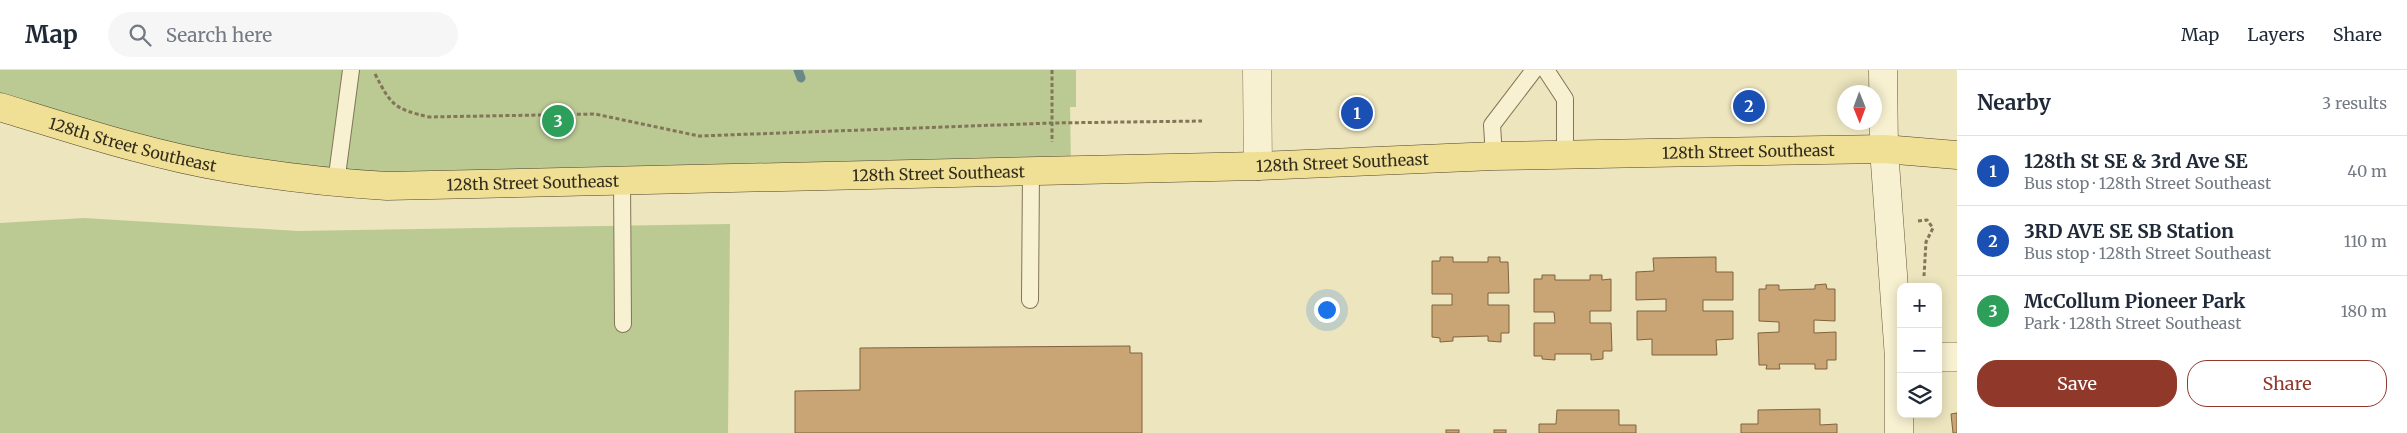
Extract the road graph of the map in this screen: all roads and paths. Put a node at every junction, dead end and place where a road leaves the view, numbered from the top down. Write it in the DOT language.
graph roads {
  1 [pos="351,70"];
  2 [pos="374,70"];
  3 [pos="1052,70"];
  4 [pos="1257,70"];
  5 [pos="1534,70"];
  6 [pos="1546,70"];
  7 [pos="1883,70"];
  8 [pos="0,107"];
  9 [pos="1202,120"];
  10 [pos="1052,123"];
  11 [pos="1957,136"];
  12 [pos="1884,149"];
  13 [pos="1565,155"];
  14 [pos="1957,155"];
  15 [pos="1494,156"];
  16 [pos="1258,166"];
  17 [pos="1042,171"];
  18 [pos="622,182"];
  19 [pos="336,183"];
  20 [pos="1928,220"];
  21 [pos="1924,277"];
  22 [pos="1030,300"];
  23 [pos="623,324"];
  24 [pos="1898,328"];
  25 [pos="1942,357"];
  26 [pos="1957,357"];
  27 [pos="1900,373"];
  28 [pos="1899,433"];
  1 -- 19 [label="lane"];
  2 -- 10 [label="path"];
  3 -- 10 [label="path"];
  4 -- 16 [label="street"];
  5 -- 15 [label="lane"];
  6 -- 13 [label="lane"];
  7 -- 12 [label="street"];
  8 -- 19 [label="main road, 128th Street Southeast"];
  9 -- 10 [label="path"];
  10 -- 17 [label="path"];
  11 -- 12 [label="main road, 128th Street Southeast"];
  12 -- 13 [label="main road, 128th Street Southeast"];
  12 -- 14 [label="main road, 128th Street Southeast"];
  12 -- 24 [label="street"];
  13 -- 15 [label="main road, 128th Street Southeast"];
  15 -- 16 [label="main road, 128th Street Southeast"];
  16 -- 17 [label="main road, 128th Street Southeast"];
  17 -- 18 [label="main road, 128th Street Southeast"];
  17 -- 22 [label="lane"];
  18 -- 19 [label="main road, 128th Street Southeast"];
  18 -- 23 [label="lane"];
  20 -- 21 [label="path"];
  25 -- 26 [label="street"];
  27 -- 28 [label="street"];
}
